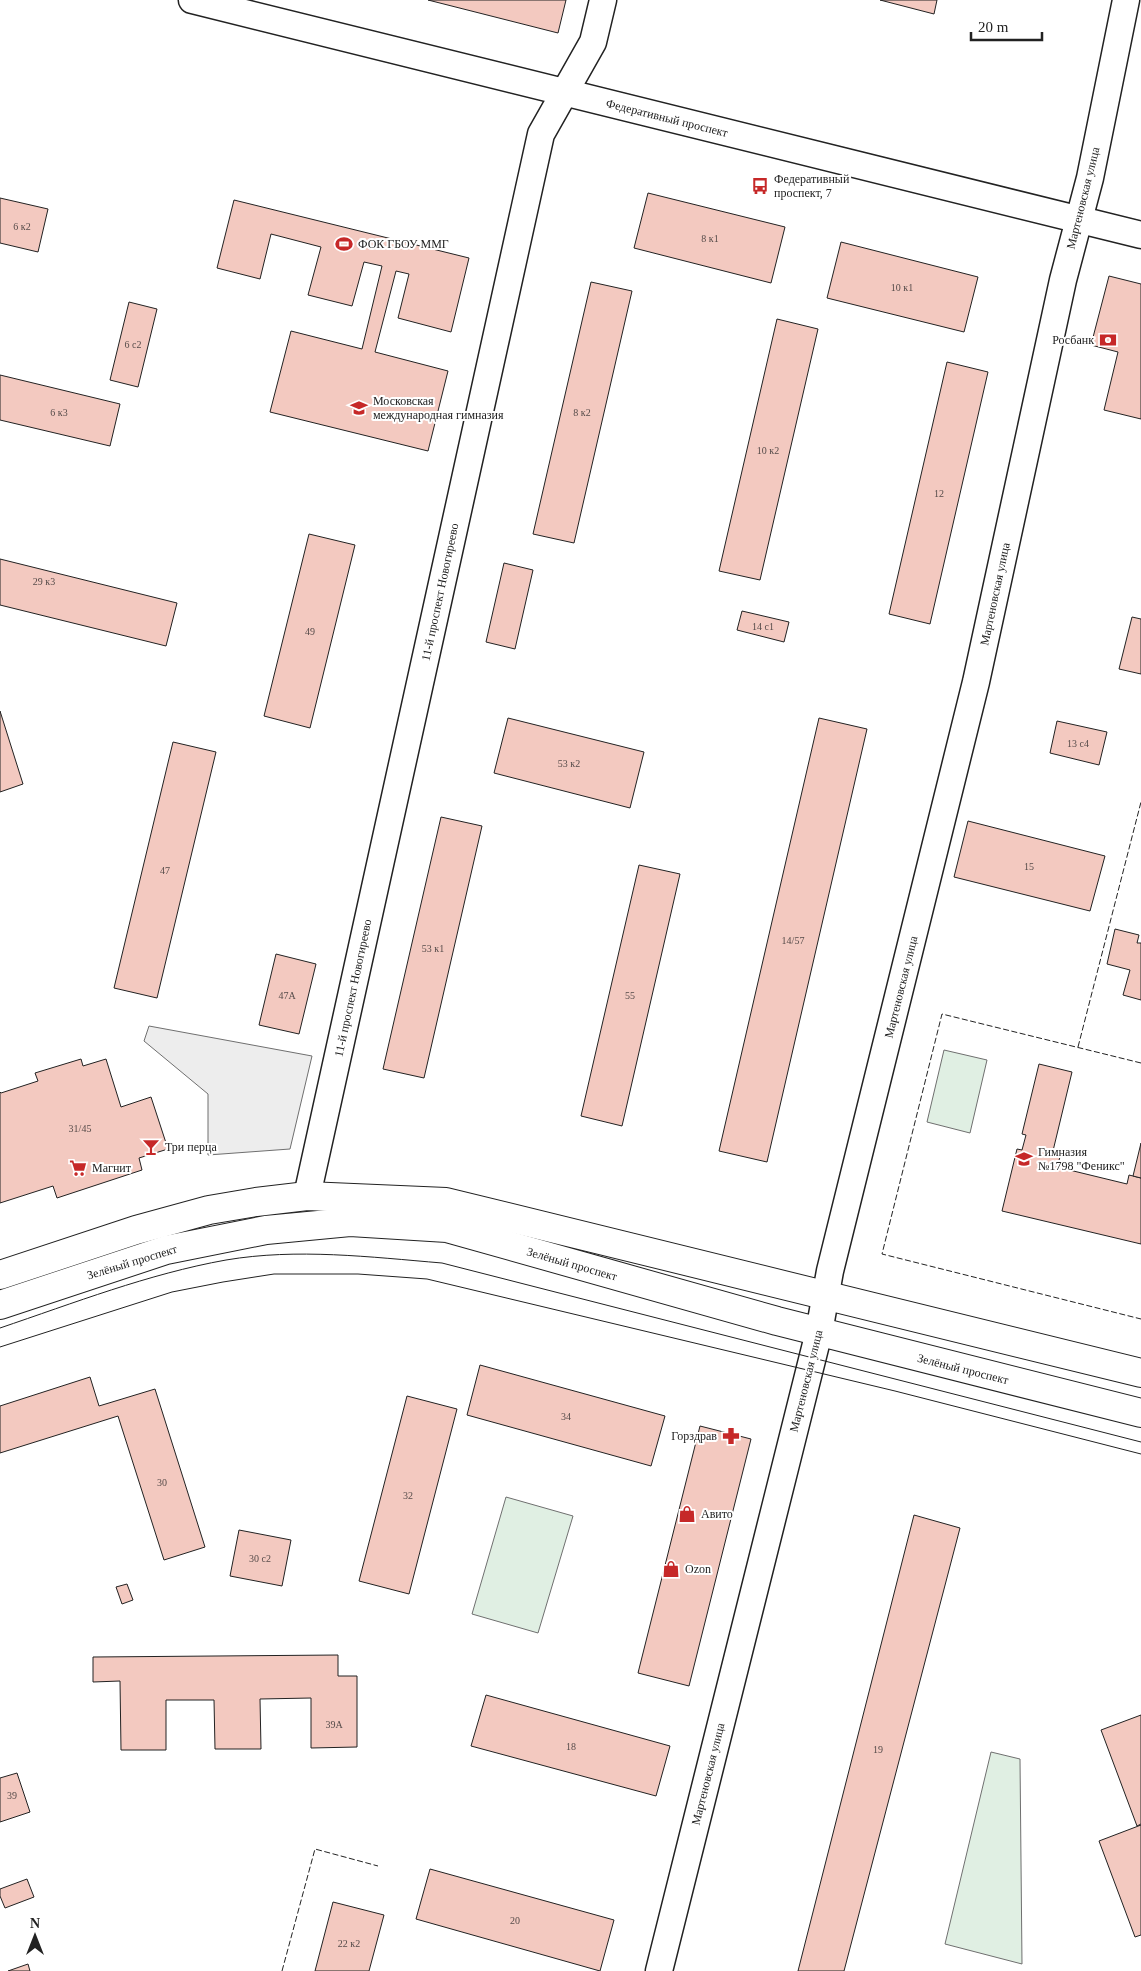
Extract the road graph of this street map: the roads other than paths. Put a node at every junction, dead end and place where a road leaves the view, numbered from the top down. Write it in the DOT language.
graph roads {
  1 [pos="192,0"];
  2 [pos="603,0"];
  3 [pos="1126,0"];
  4 [pos="564,92"];
  5 [pos="1078,221"];
  6 [pos="1141,235"];
  7 [pos="307,1196"];
  8 [pos="0,1274"];
  9 [pos="826,1295"];
  10 [pos="0,1305"];
  11 [pos="819,1332"];
  12 [pos="1141,1373"];
  13 [pos="1141,1413"];
  14 [pos="659,1971"];
  1 -- 4 [label="street, Федеративный проспект"];
  2 -- 4 [label="street, 11-й проспект Новогиреево"];
  3 -- 5 [label="street, Мартеновская улица"];
  4 -- 5 [label="street, Федеративный проспект"];
  4 -- 7 [label="street, 11-й проспект Новогиреево"];
  5 -- 6 [label="street, Федеративный проспект"];
  5 -- 9 [label="street, Мартеновская улица"];
  7 -- 8 [label="main road"];
  7 -- 9 [label="main road"];
  9 -- 11 [label="street, Мартеновская улица"];
  9 -- 12 [label="main road"];
  10 -- 11 [label="main road, Зелёный проспект"];
  11 -- 13 [label="main road, Зелёный проспект"];
  11 -- 14 [label="street, Мартеновская улица"];
}
